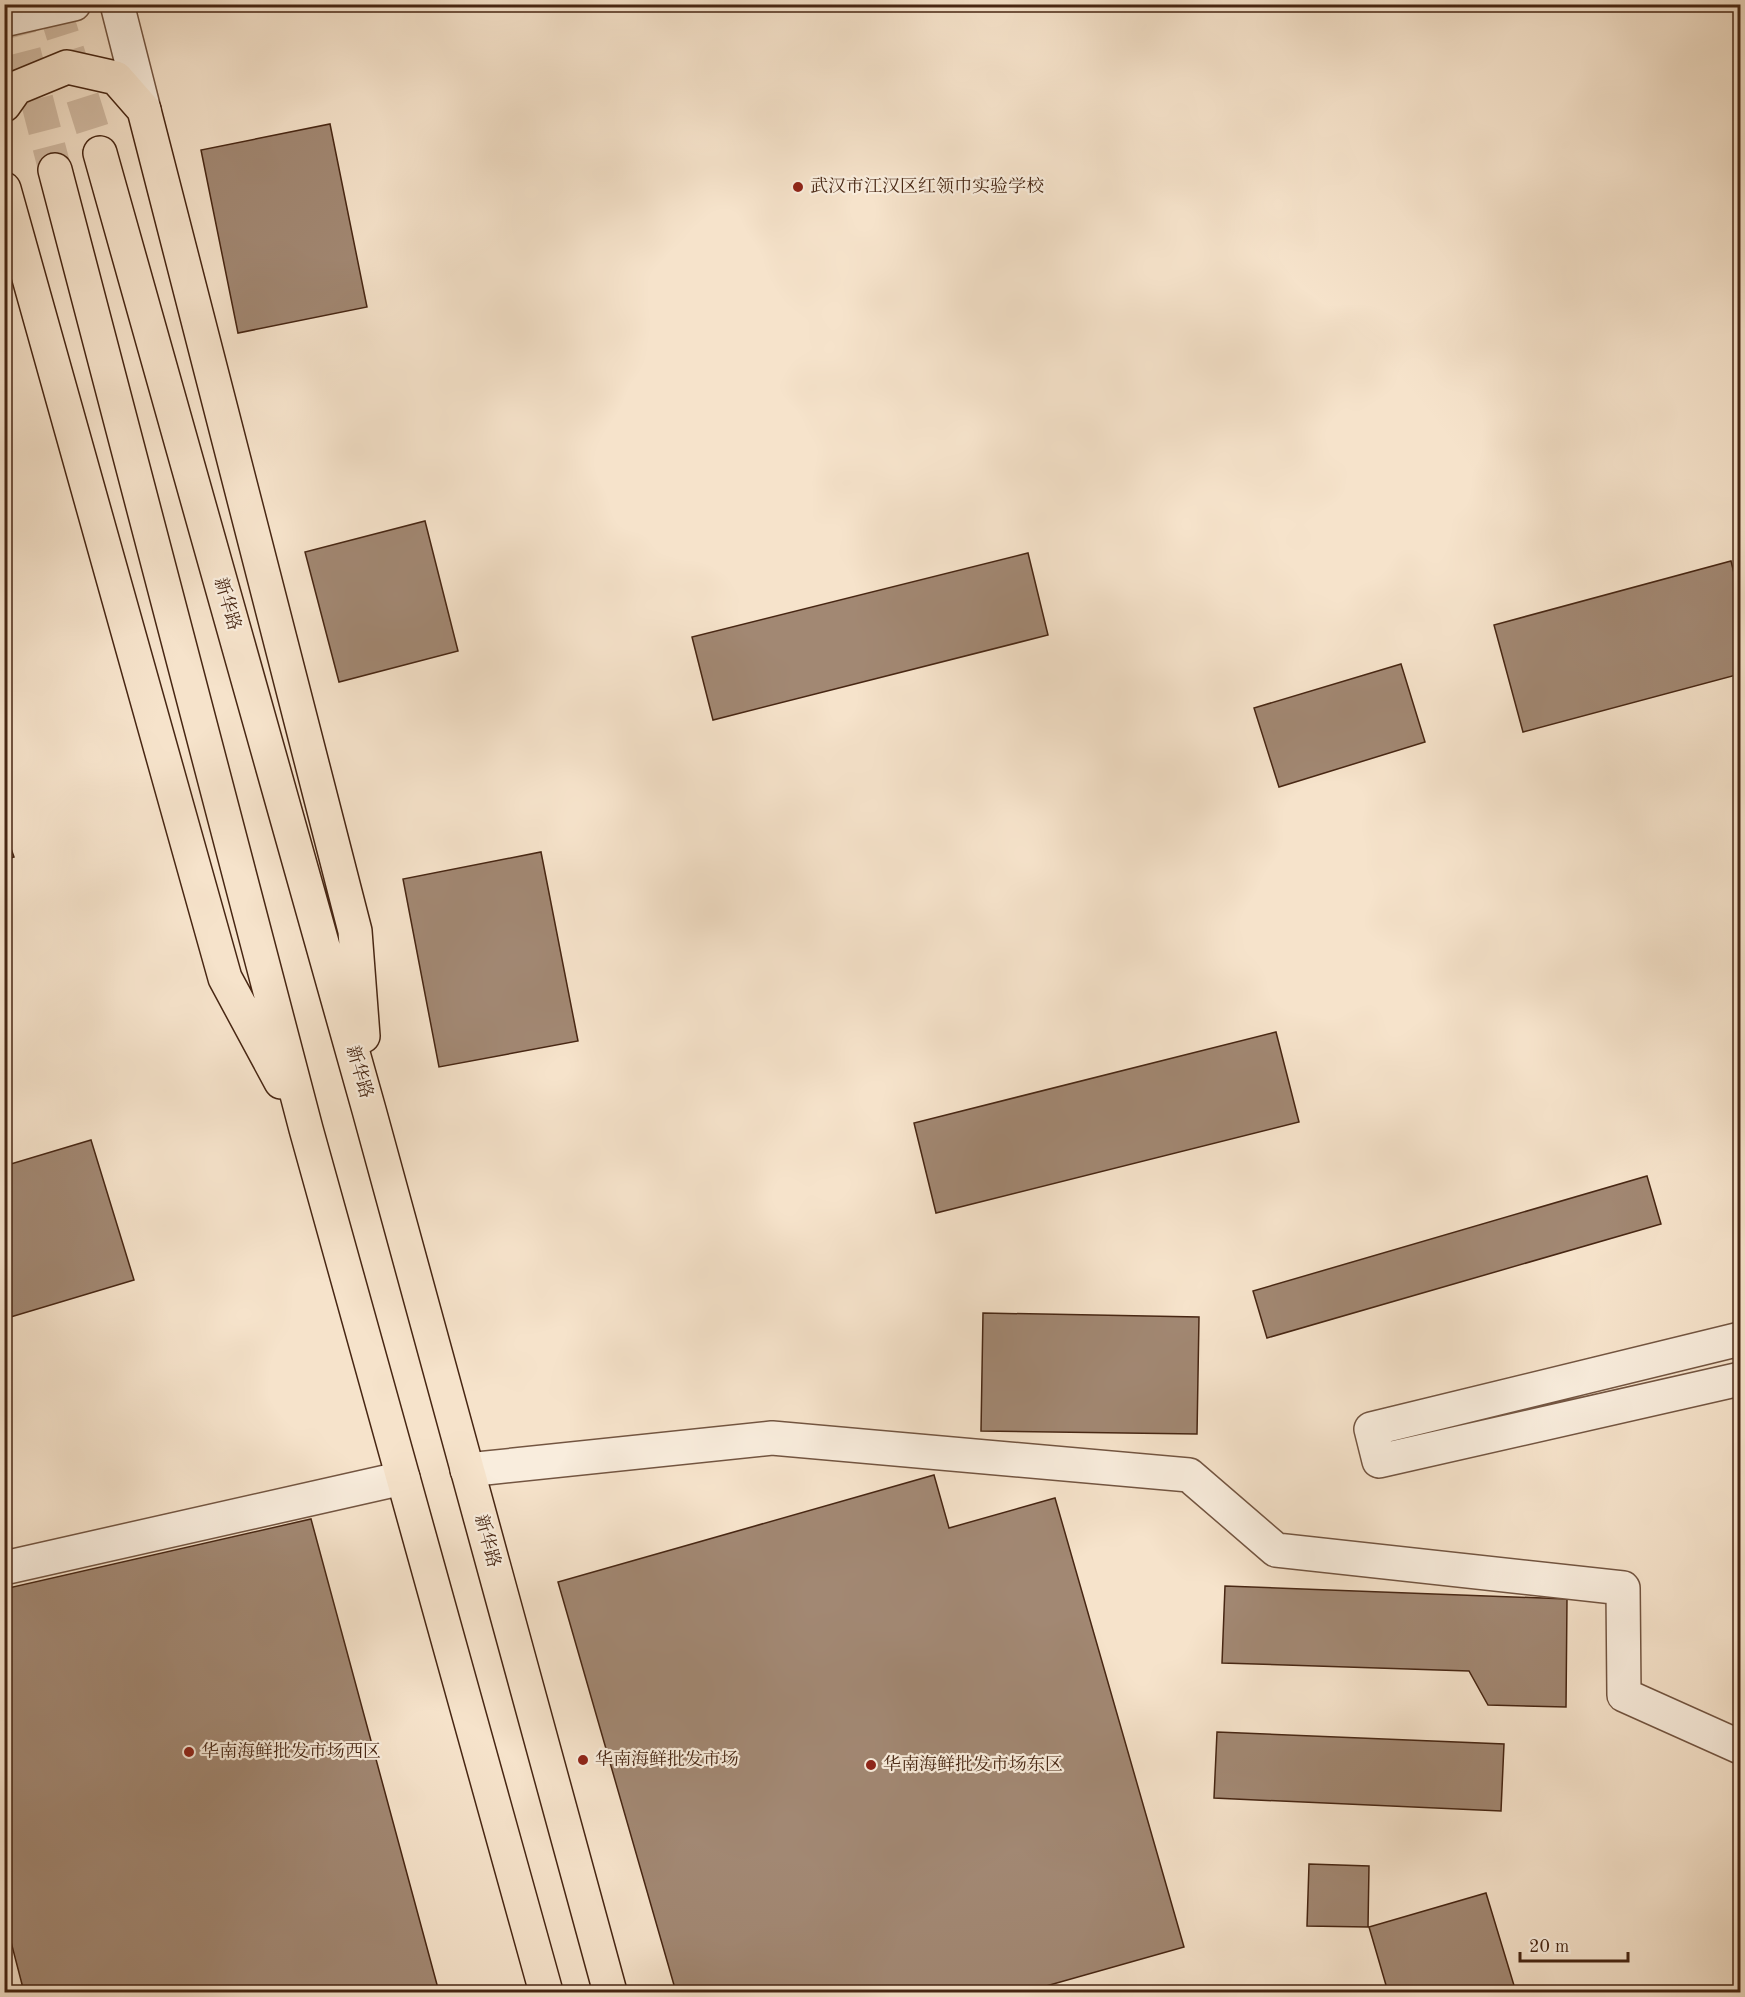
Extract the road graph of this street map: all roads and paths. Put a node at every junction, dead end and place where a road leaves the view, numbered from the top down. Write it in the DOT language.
graph roads {
  1 [pos="74,4"];
  2 [pos="117,4"];
  3 [pos="4,20"];
  4 [pos="4,105"];
  5 [pos="144,110"];
  6 [pos="100,153"];
  7 [pos="55,170"];
  8 [pos="4,189"];
  9 [pos="369,1110"];
  10 [pos="306,1129"];
  11 [pos="1740,1339"];
  12 [pos="1740,1379"];
  13 [pos="467,1470"];
  14 [pos="403,1478"];
  15 [pos="4,1568"];
  16 [pos="1740,1747"];
  17 [pos="546,1992"];
  18 [pos="610,1992"];
  1 -- 3 [label="street"];
  2 -- 5 [label="street"];
  4 -- 5 [label="main road"];
  5 -- 9 [label="main road"];
  6 -- 9 [label="main road, 新华路"];
  7 -- 10 [label="main road"];
  8 -- 10 [label="main road"];
  9 -- 13 [label="main road, 新华路"];
  10 -- 14 [label="main road"];
  11 -- 12 [label="street"];
  13 -- 16 [label="street"];
  13 -- 18 [label="main road, 新华路"];
  14 -- 15 [label="street"];
  14 -- 17 [label="main road"];
}
